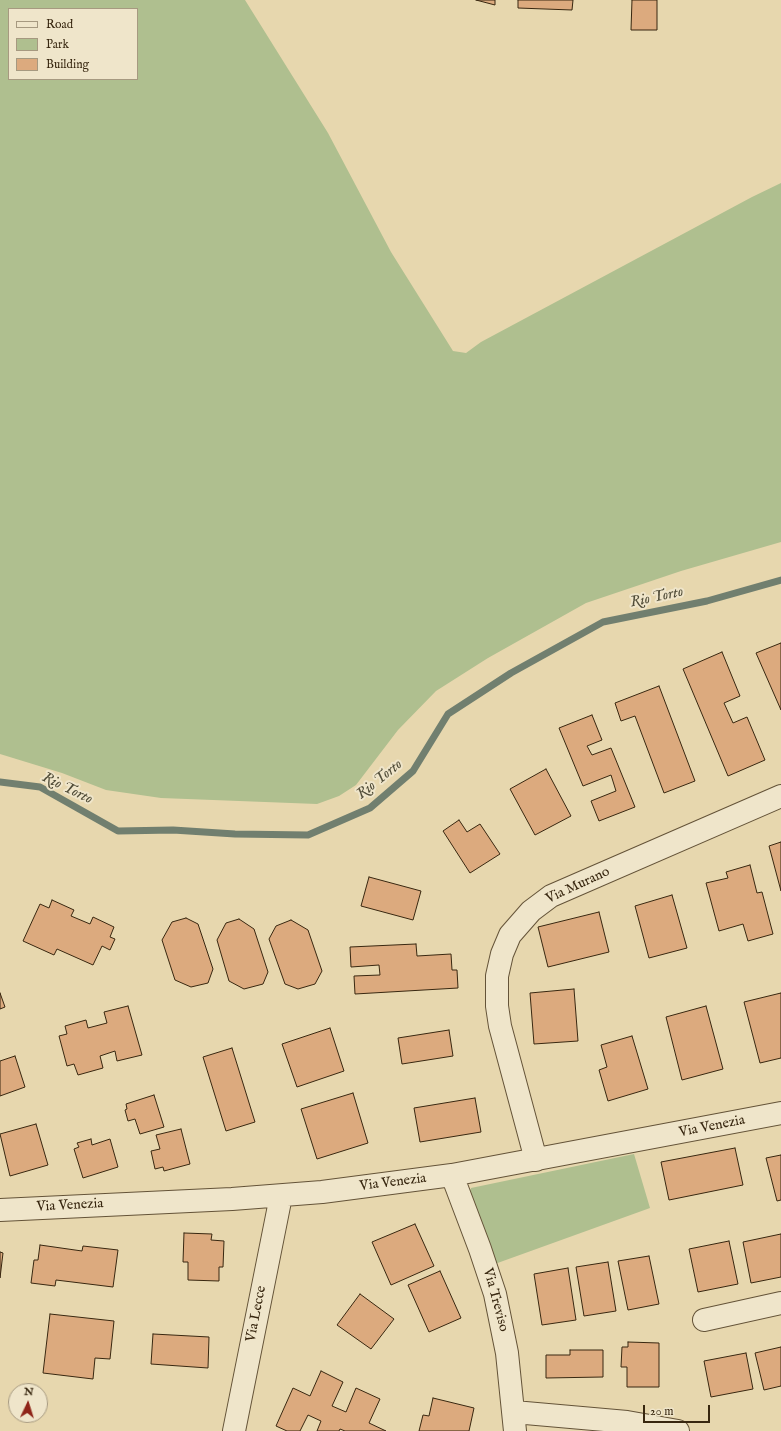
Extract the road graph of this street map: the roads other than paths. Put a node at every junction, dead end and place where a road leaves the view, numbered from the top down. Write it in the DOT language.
graph roads {
  1 [pos="781,796"];
  2 [pos="781,1113"];
  3 [pos="536,1160"];
  4 [pos="452,1175"];
  5 [pos="281,1196"];
  6 [pos="0,1210"];
  7 [pos="781,1303"];
  8 [pos="704,1320"];
  9 [pos="515,1422"];
  10 [pos="234,1431"];
  11 [pos="678,1431"];
  1 -- 3 [label="street, Via Murano"];
  2 -- 3 [label="street, Via Venezia"];
  3 -- 4 [label="street, Via Venezia"];
  4 -- 5 [label="street, Via Venezia"];
  4 -- 9 [label="street, Via Treviso"];
  5 -- 6 [label="street, Via Venezia"];
  5 -- 10 [label="street, Via Lecce"];
  7 -- 8 [label="street"];
  9 -- 11 [label="street"];
}
